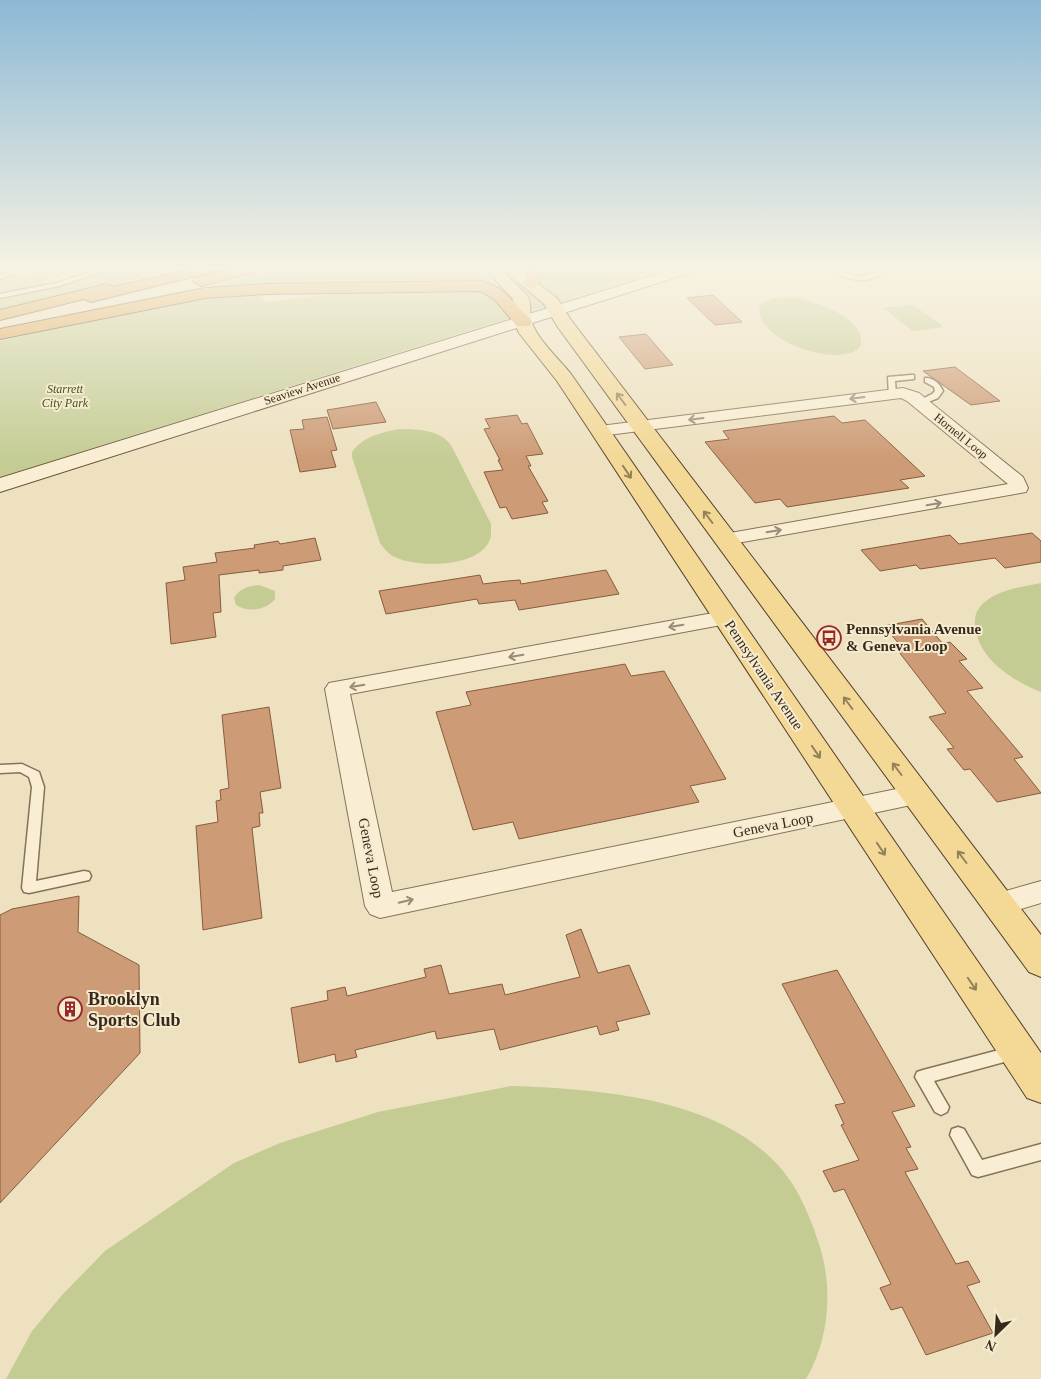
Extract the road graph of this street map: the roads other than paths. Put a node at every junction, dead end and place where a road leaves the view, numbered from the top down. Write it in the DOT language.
graph roads {
  1 [pos="488,332"];
  2 [pos="528,332"];
  3 [pos="571,332"];
  4 [pos="911,376"];
  5 [pos="928,380"];
  6 [pos="892,394"];
  7 [pos="920,403"];
  8 [pos="641,426"];
  9 [pos="600,431"];
  10 [pos="0,485"];
  11 [pos="726,540"];
  12 [pos="724,618"];
  13 [pos="0,769"];
  14 [pos="916,795"];
  15 [pos="854,808"];
  16 [pos="84,876"];
  17 [pos="1041,892"];
  18 [pos="998,904"];
  19 [pos="1041,962"];
  20 [pos="1018,1052"];
  21 [pos="1041,1085"];
  22 [pos="941,1107"];
  23 [pos="958,1135"];
  24 [pos="1041,1152"];
  1 -- 10 [label="street, Seaview Avenue"];
  2 -- 9 [label="main road, Pennsylvania Avenue"];
  8 -- 3 [label="main road, one-way"];
  4 -- 6 [label="lane"];
  5 -- 7 [label="lane"];
  6 -- 7 [label="street, Hornell Loop"];
  6 -- 8 [label="street, Hornell Loop, one-way"];
  11 -- 7 [label="street, Hornell Loop, one-way"];
  8 -- 9 [label="street, Hornell Loop"];
  11 -- 8 [label="main road, one-way"];
  9 -- 12 [label="main road, Pennsylvania Avenue, one-way"];
  14 -- 11 [label="main road, one-way"];
  12 -- 15 [label="main road, Pennsylvania Avenue, one-way"];
  12 -- 15 [label="street, Geneva Loop, one-way"];
  13 -- 16 [label="lane"];
  14 -- 15 [label="street, Geneva Loop"];
  18 -- 14 [label="main road, one-way"];
  15 -- 20 [label="main road, Pennsylvania Avenue, one-way"];
  17 -- 18 [label="street"];
  18 -- 19 [label="main road"];
  20 -- 21 [label="main road, Pennsylvania Avenue"];
  20 -- 22 [label="lane"];
  23 -- 24 [label="lane"];
}
